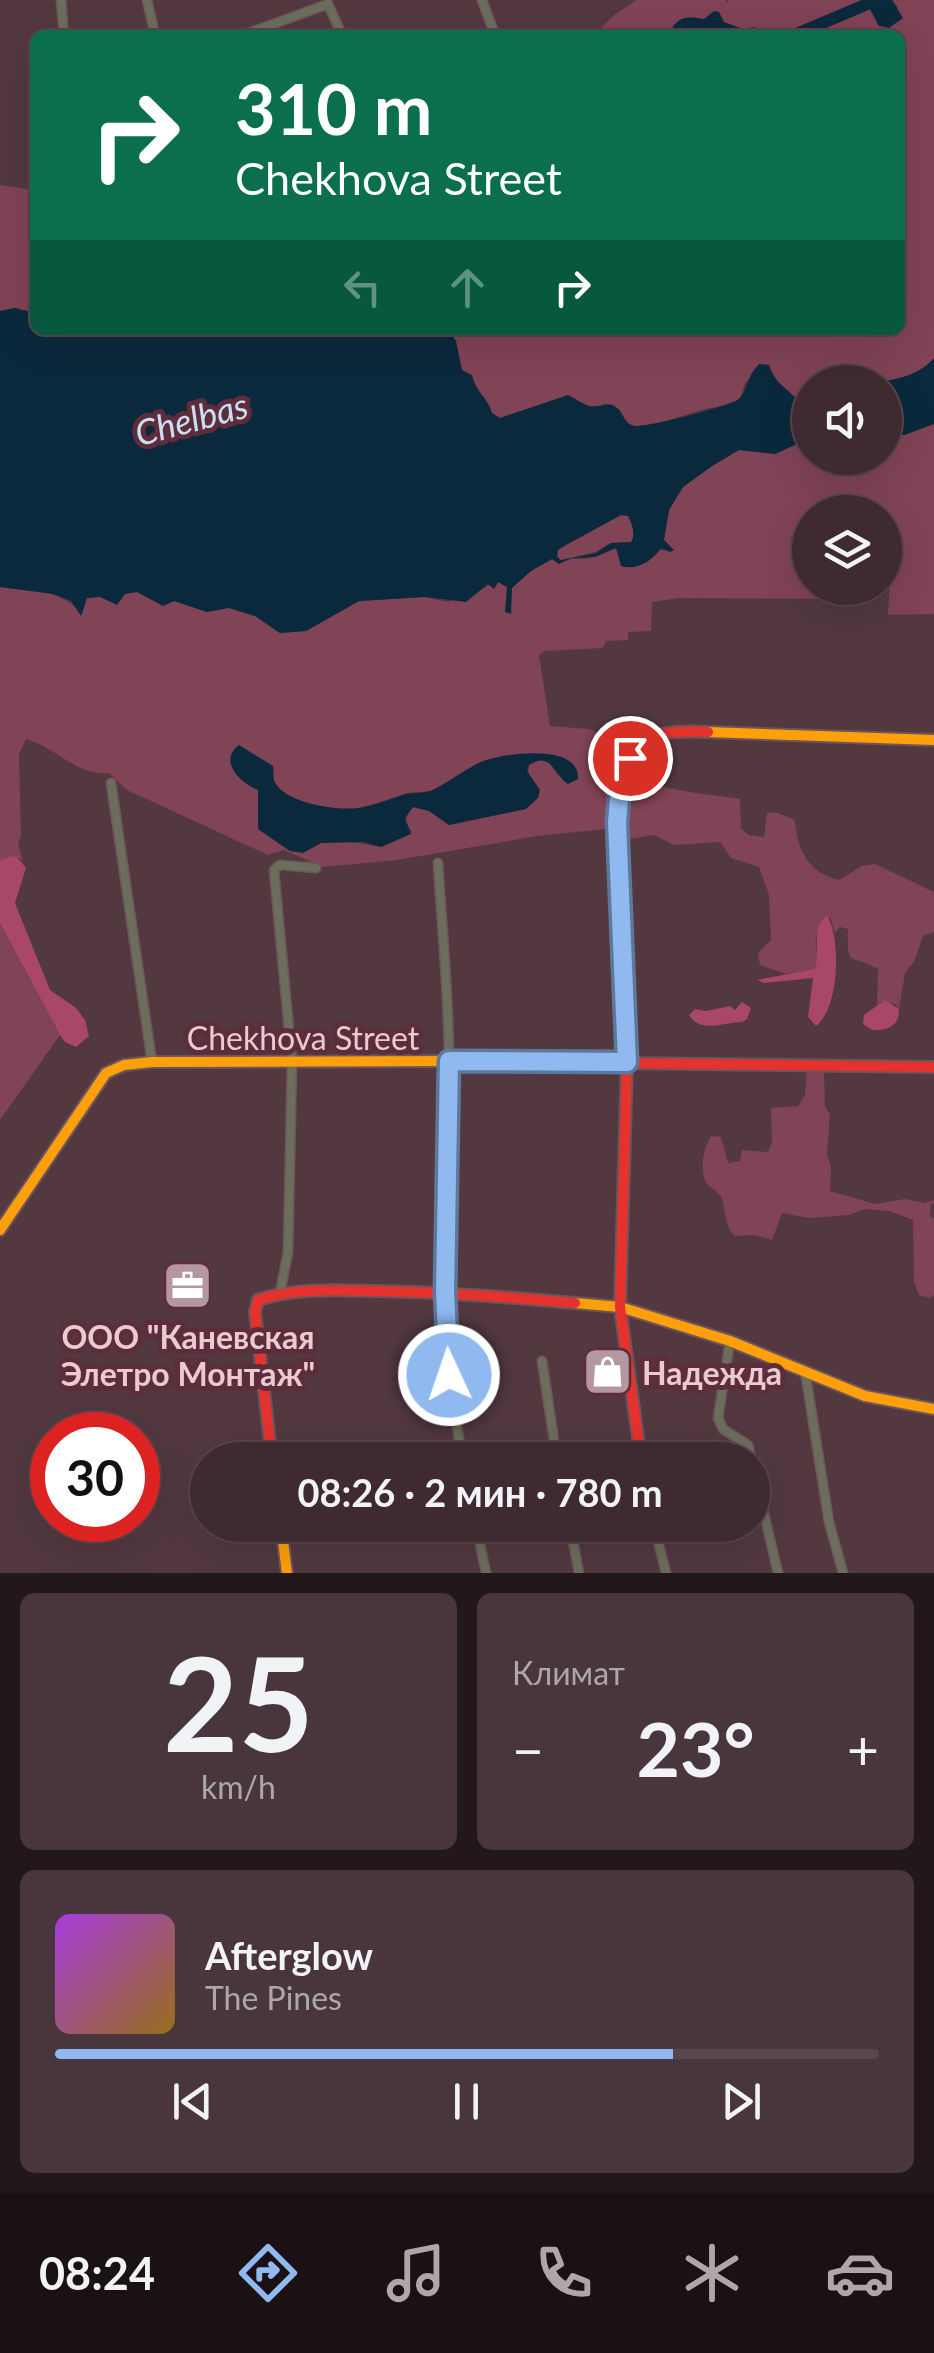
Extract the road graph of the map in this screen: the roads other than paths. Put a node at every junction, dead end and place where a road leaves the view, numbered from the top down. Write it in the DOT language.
graph roads {
  1 [pos="61,0"];
  2 [pos="147,0"];
  3 [pos="482,0"];
  4 [pos="327,2"];
  5 [pos="64,30"];
  6 [pos="153,30"];
  7 [pos="257,30"];
  8 [pos="340,30"];
  9 [pos="493,30"];
  10 [pos="934,740"];
  11 [pos="111,782"];
  12 [pos="438,863"];
  13 [pos="316,868"];
  14 [pos="449,1061"];
  15 [pos="152,1062"];
  16 [pos="292,1062"];
  17 [pos="627,1062"];
  18 [pos="934,1068"];
  19 [pos="0,1230"];
  20 [pos="445,1292"];
  21 [pos="280,1293"];
  22 [pos="620,1307"];
  23 [pos="730,1342"];
  24 [pos="542,1361"];
  25 [pos="805,1370"];
  26 [pos="934,1409"];
  27 [pos="270,1442"];
  28 [pos="459,1442"];
  29 [pos="554,1442"];
  30 [pos="639,1442"];
  31 [pos="282,1542"];
  32 [pos="480,1542"];
  33 [pos="573,1542"];
  34 [pos="658,1542"];
  35 [pos="287,1573"];
  36 [pos="486,1573"];
  37 [pos="579,1573"];
  38 [pos="666,1573"];
  39 [pos="778,1573"];
  40 [pos="843,1573"];
  1 -- 5 [label="street"];
  2 -- 6 [label="street"];
  3 -- 9 [label="street"];
  4 -- 7 [label="street"];
  4 -- 8 [label="street"];
  10 -- 17 [label="street"];
  11 -- 15 [label="street"];
  12 -- 14 [label="street"];
  13 -- 16 [label="street"];
  14 -- 16 [label="street, Chekhova Street"];
  14 -- 17 [label="street, Chekhova Street"];
  14 -- 20 [label="street"];
  15 -- 16 [label="street, Chekhova Street"];
  15 -- 19 [label="street, Chekhova Street"];
  16 -- 21 [label="street"];
  17 -- 18 [label="street, Chekhova Street"];
  17 -- 22 [label="street"];
  20 -- 21 [label="street"];
  20 -- 22 [label="street"];
  20 -- 28 [label="street"];
  21 -- 27 [label="street"];
  22 -- 23 [label="street"];
  22 -- 30 [label="street"];
  23 -- 25 [label="street"];
  23 -- 39 [label="street"];
  24 -- 29 [label="street"];
  25 -- 26 [label="street"];
  25 -- 40 [label="street"];
  31 -- 35 [label="street"];
  32 -- 36 [label="street"];
  33 -- 37 [label="street"];
  34 -- 38 [label="street"];
}
